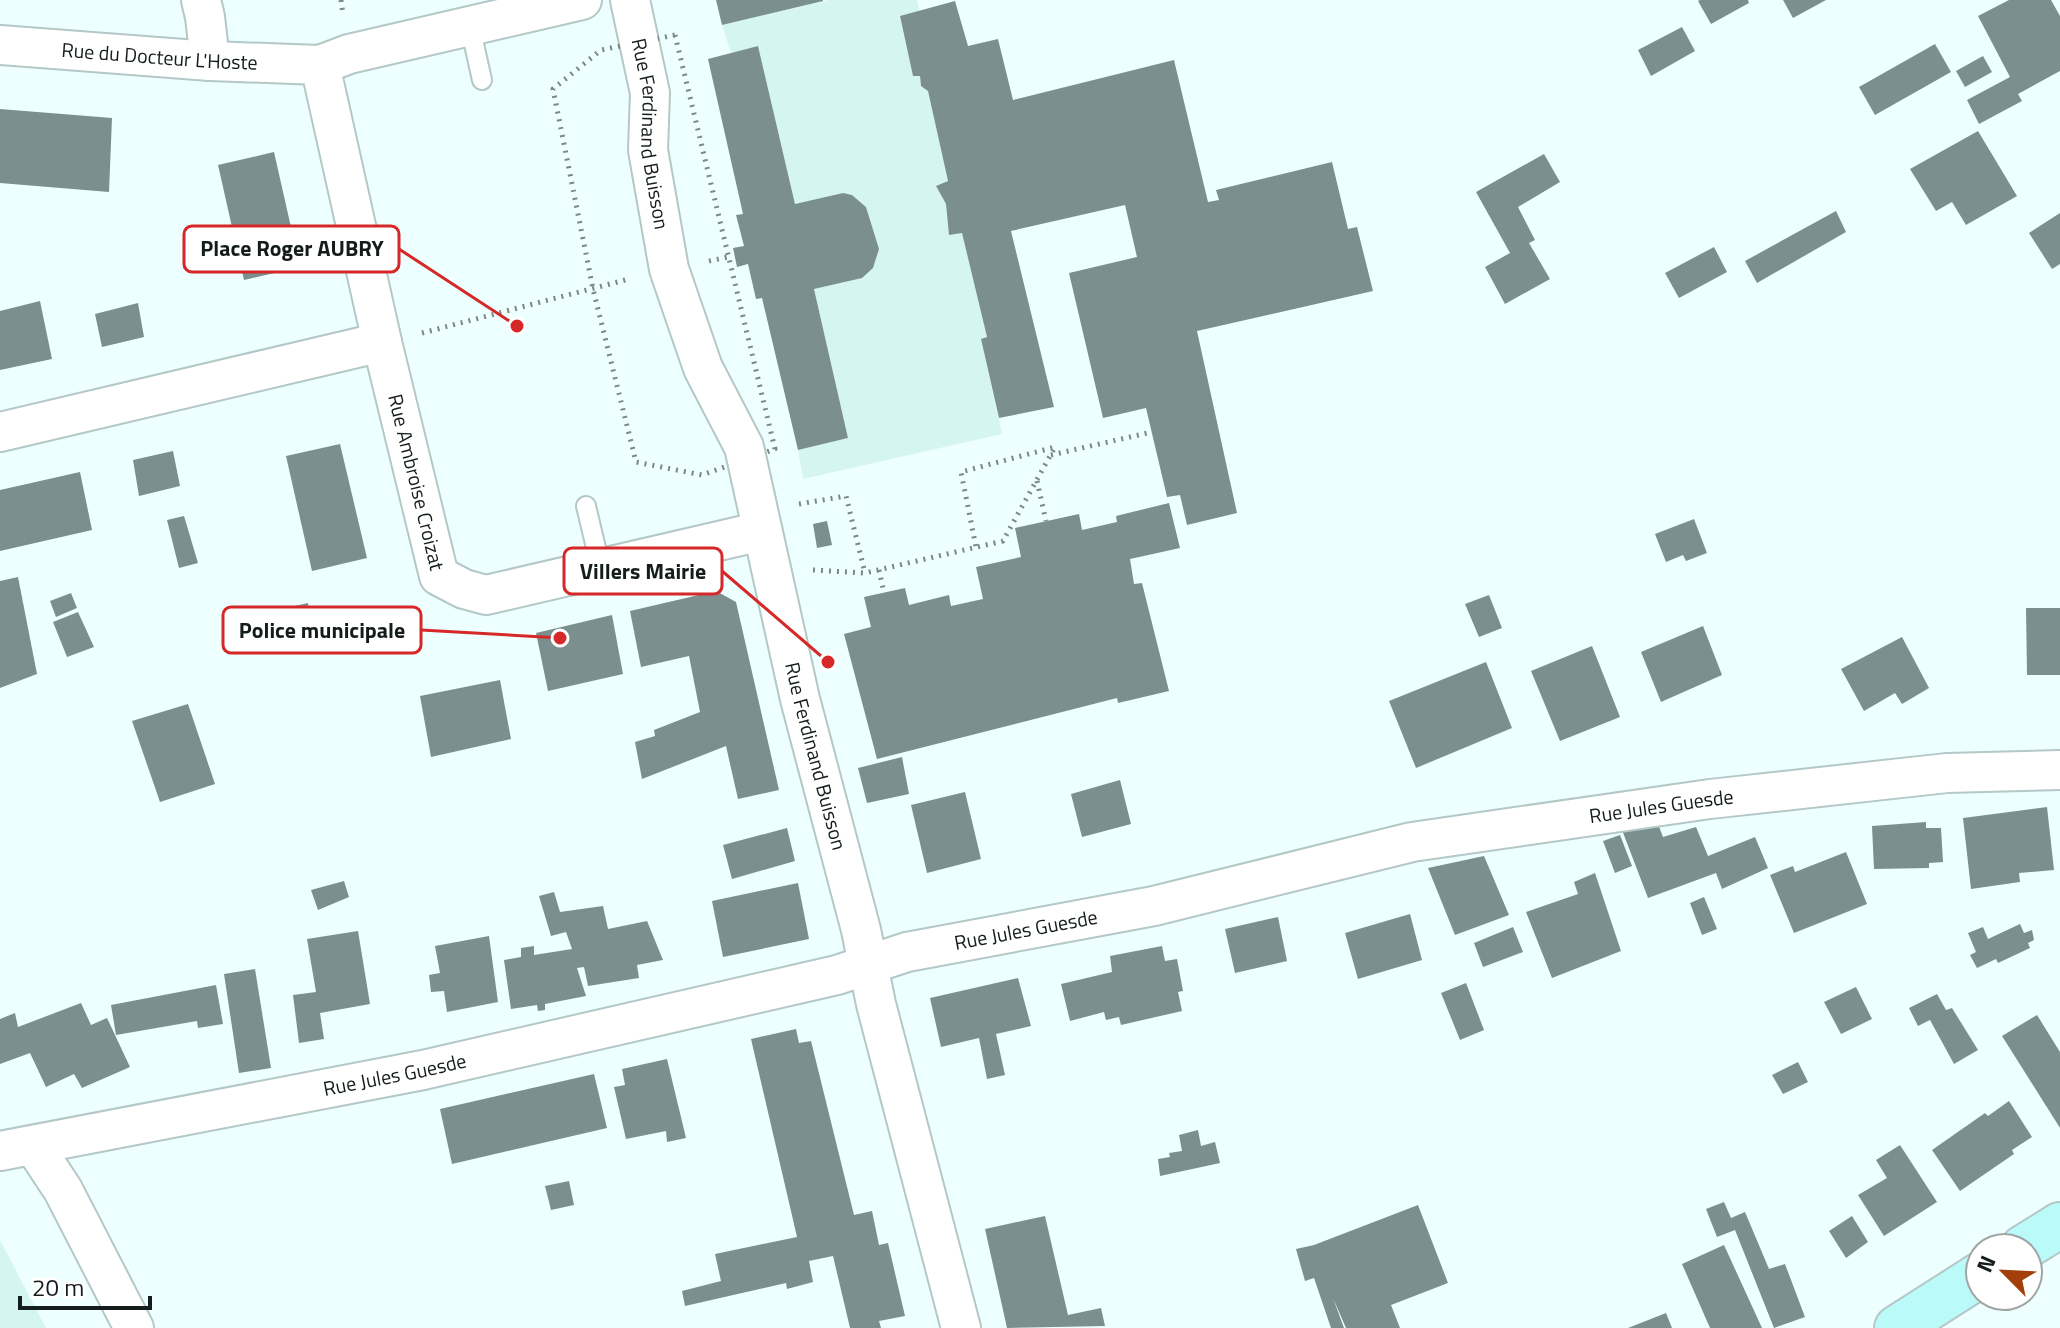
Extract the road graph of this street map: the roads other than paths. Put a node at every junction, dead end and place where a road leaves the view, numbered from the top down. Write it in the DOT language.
graph roads {
  1 [pos="201,0"];
  2 [pos="582,0"];
  3 [pos="630,0"];
  4 [pos="470,26"];
  5 [pos="0,45"];
  6 [pos="210,61"];
  7 [pos="320,65"];
  8 [pos="482,80"];
  9 [pos="382,342"];
  10 [pos="0,432"];
  11 [pos="586,506"];
  12 [pos="762,531"];
  13 [pos="601,569"];
  14 [pos="2060,770"];
  15 [pos="867,966"];
  16 [pos="17,1148"];
  17 [pos="1964,1285"];
  18 [pos="134,1328"];
  19 [pos="961,1328"];
  20 [pos="1897,1328"];
  1 -- 6 [label="street"];
  2 -- 4 [label="street"];
  3 -- 12 [label="street, Rue Ferdinand Buisson"];
  4 -- 7 [label="street"];
  4 -- 8 [label="lane"];
  5 -- 6 [label="street, Rue du Docteur L'Hoste"];
  6 -- 7 [label="street, Rue du Docteur L'Hoste"];
  7 -- 9 [label="street, Rue Ambroise Croizat"];
  9 -- 10 [label="street"];
  9 -- 13 [label="street, Rue Ambroise Croizat"];
  11 -- 13 [label="lane"];
  12 -- 13 [label="street, Rue Ambroise Croizat"];
  12 -- 15 [label="street, Rue Ferdinand Buisson"];
  14 -- 15 [label="street, Rue Jules Guesde"];
  15 -- 16 [label="street, Rue Jules Guesde"];
  15 -- 19 [label="street, Rue Ferdinand Buisson"];
  16 -- 18 [label="street"];
  17 -- 20 [label="main road"];
}
